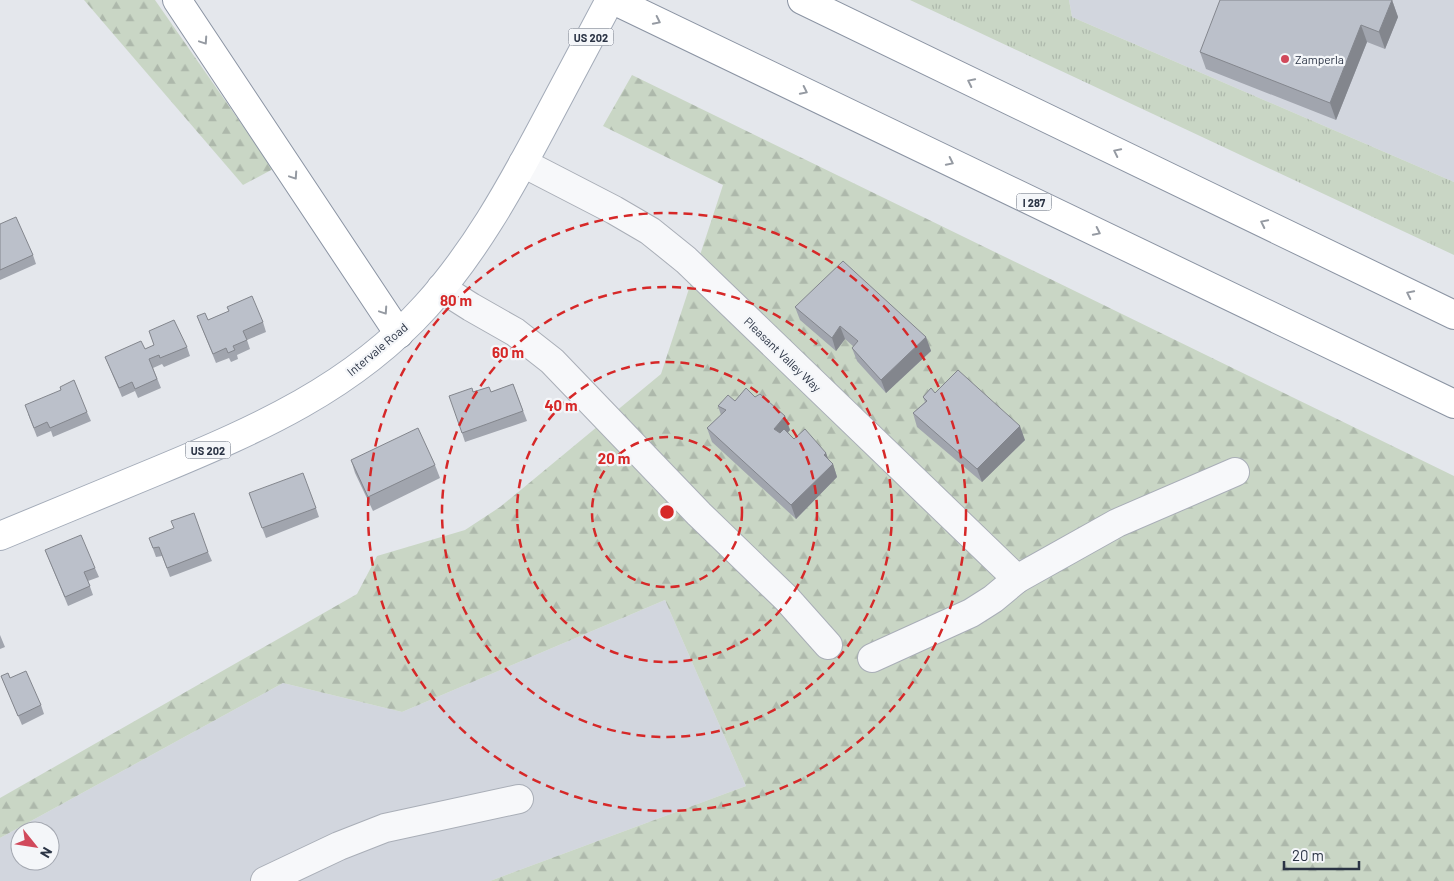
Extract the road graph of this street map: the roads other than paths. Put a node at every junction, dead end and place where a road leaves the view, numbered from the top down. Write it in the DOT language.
graph roads {
  1 [pos="177,0"];
  2 [pos="612,0"];
  3 [pos="802,0"];
  4 [pos="523,163"];
  5 [pos="442,288"];
  6 [pos="1454,315"];
  7 [pos="399,334"];
  8 [pos="1454,404"];
  9 [pos="1235,472"];
  10 [pos="0,536"];
  11 [pos="1017,579"];
  12 [pos="828,645"];
  13 [pos="872,658"];
  14 [pos="519,799"];
  15 [pos="265,881"];
  1 -- 7 [label="main road, one-way"];
  2 -- 4 [label="main road, Intervale Road / US 202"];
  2 -- 8 [label="main road, I 287, one-way"];
  6 -- 3 [label="main road, one-way"];
  4 -- 5 [label="main road, Intervale Road / US 202"];
  4 -- 11 [label="street, Pleasant Valley Way"];
  5 -- 7 [label="main road, Intervale Road / US 202"];
  5 -- 12 [label="street"];
  7 -- 10 [label="main road, Intervale Road / US 202"];
  9 -- 11 [label="street"];
  11 -- 13 [label="street"];
  14 -- 15 [label="street"];
}
